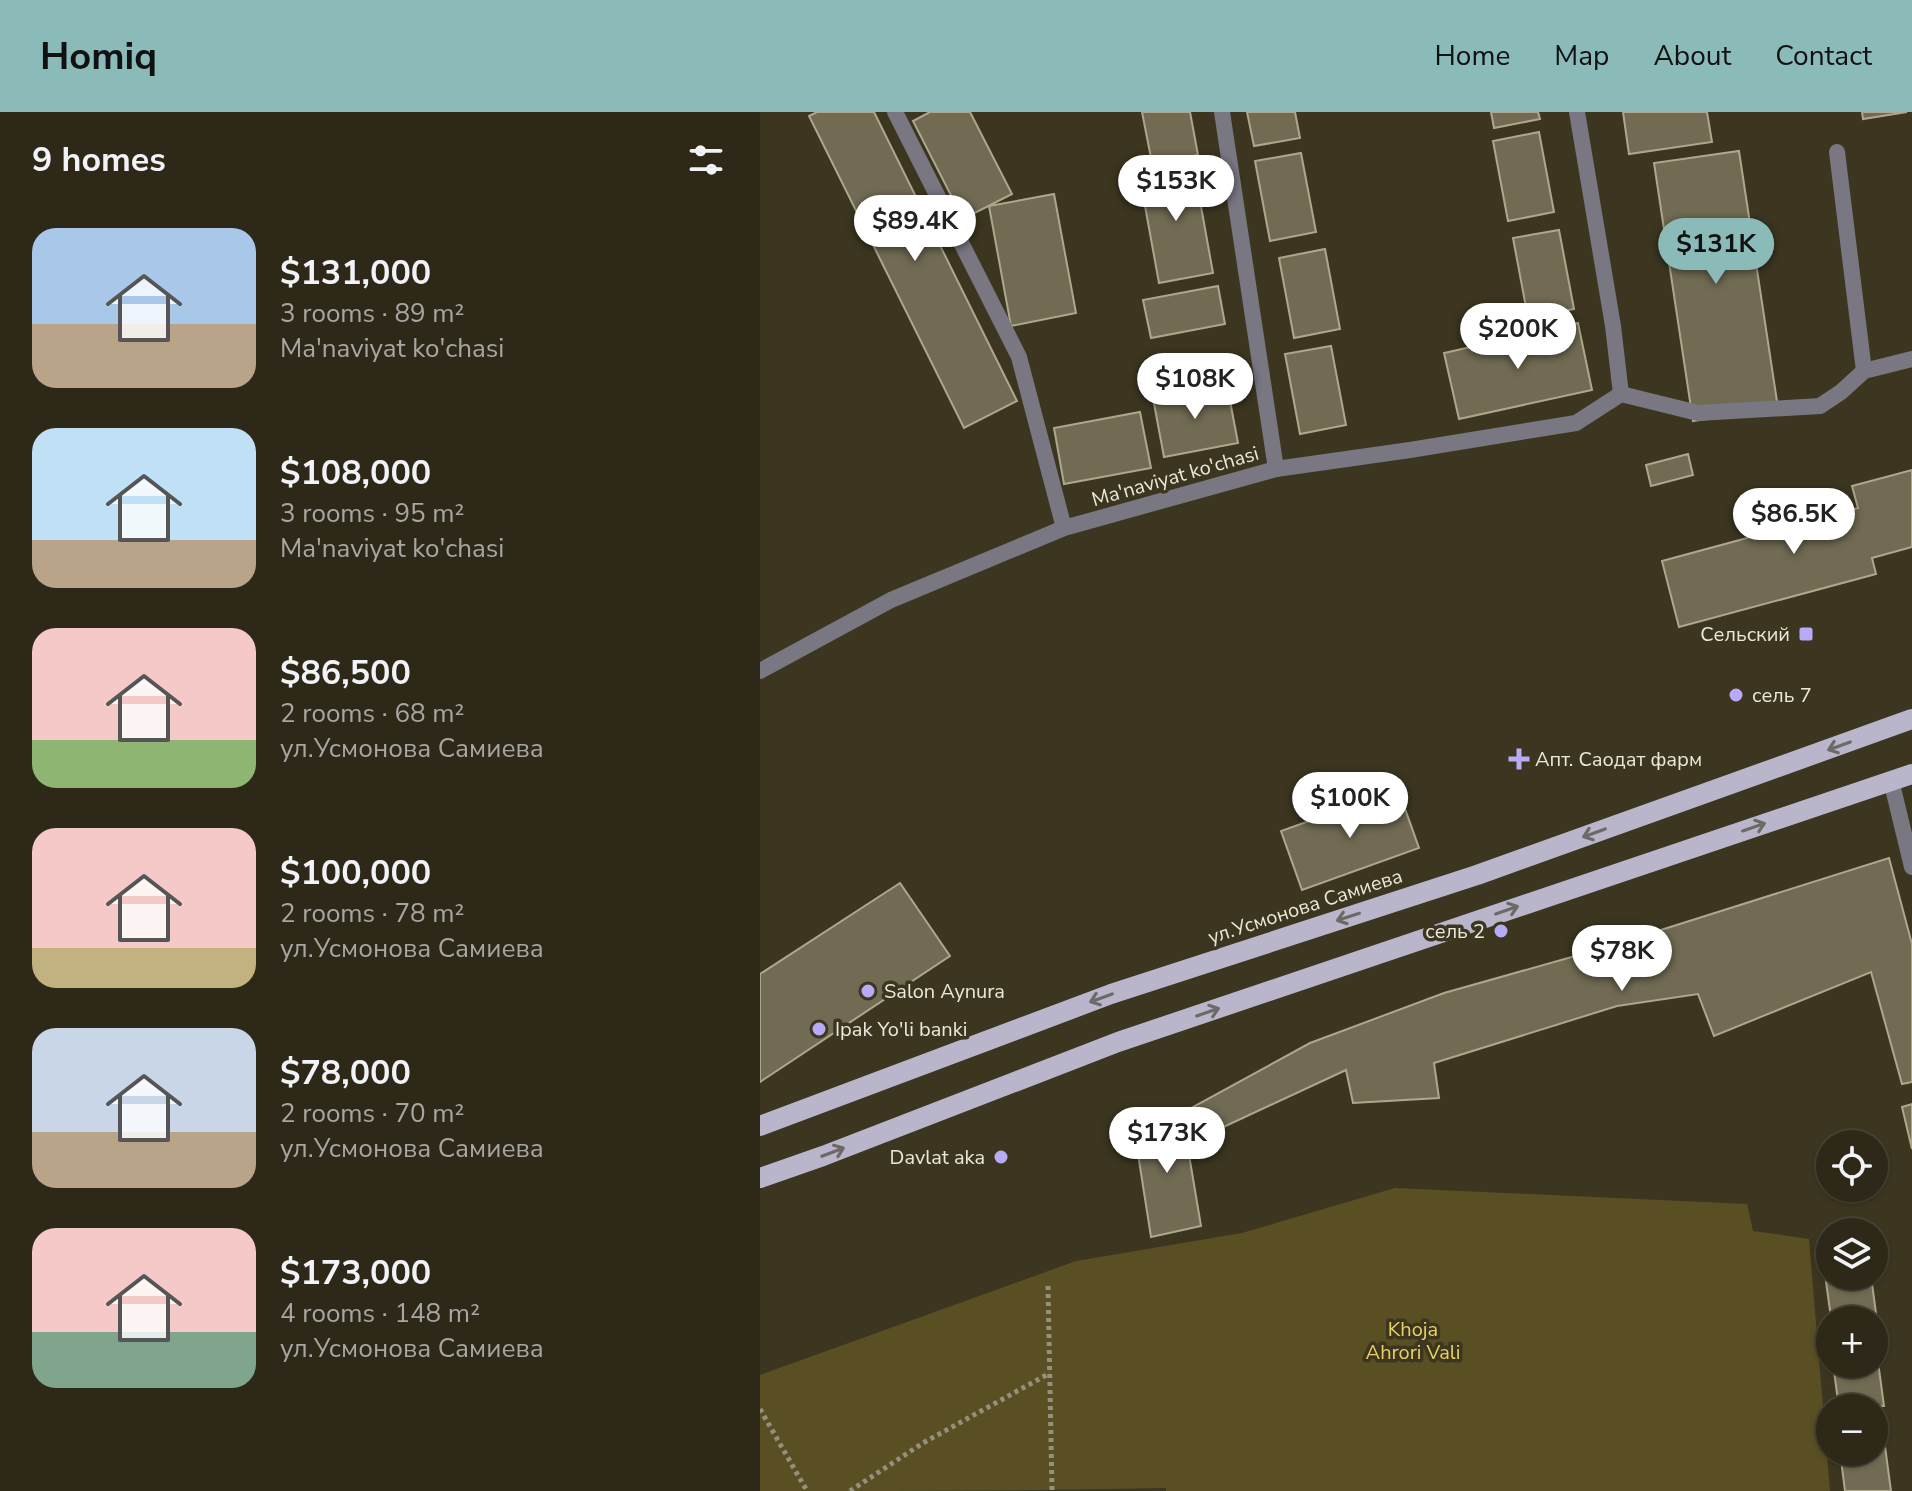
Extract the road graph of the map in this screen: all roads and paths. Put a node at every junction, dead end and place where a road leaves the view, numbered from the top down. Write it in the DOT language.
graph roads {
  1 [pos="895,112"];
  2 [pos="1222,112"];
  3 [pos="1577,112"];
  4 [pos="1837,152"];
  5 [pos="1912,359"];
  6 [pos="1864,371"];
  7 [pos="1621,394"];
  8 [pos="1276,469"];
  9 [pos="1064,528"];
  10 [pos="760,671"];
  11 [pos="1912,719"];
  12 [pos="1912,774"];
  13 [pos="1891,780"];
  14 [pos="1912,867"];
  15 [pos="760,1126"];
  16 [pos="760,1178"];
  17 [pos="1048,1286"];
  18 [pos="1050,1373"];
  19 [pos="760,1409"];
  20 [pos="807,1491"];
  21 [pos="850,1491"];
  22 [pos="1052,1491"];
  1 -- 9 [label="street"];
  2 -- 8 [label="street"];
  3 -- 7 [label="street"];
  4 -- 6 [label="street"];
  5 -- 6 [label="street"];
  6 -- 7 [label="street"];
  7 -- 8 [label="street, Ma'naviyat ko'chasi"];
  8 -- 9 [label="street, Ma'naviyat ko'chasi"];
  9 -- 10 [label="street, Ma'naviyat ko'chasi"];
  11 -- 15 [label="main road, ул.Усмонова Самиева, one-way"];
  12 -- 13 [label="main road"];
  13 -- 14 [label="street"];
  16 -- 13 [label="main road, one-way"];
  17 -- 18 [label="path"];
  18 -- 21 [label="path"];
  18 -- 22 [label="path"];
  19 -- 20 [label="path"];
}
